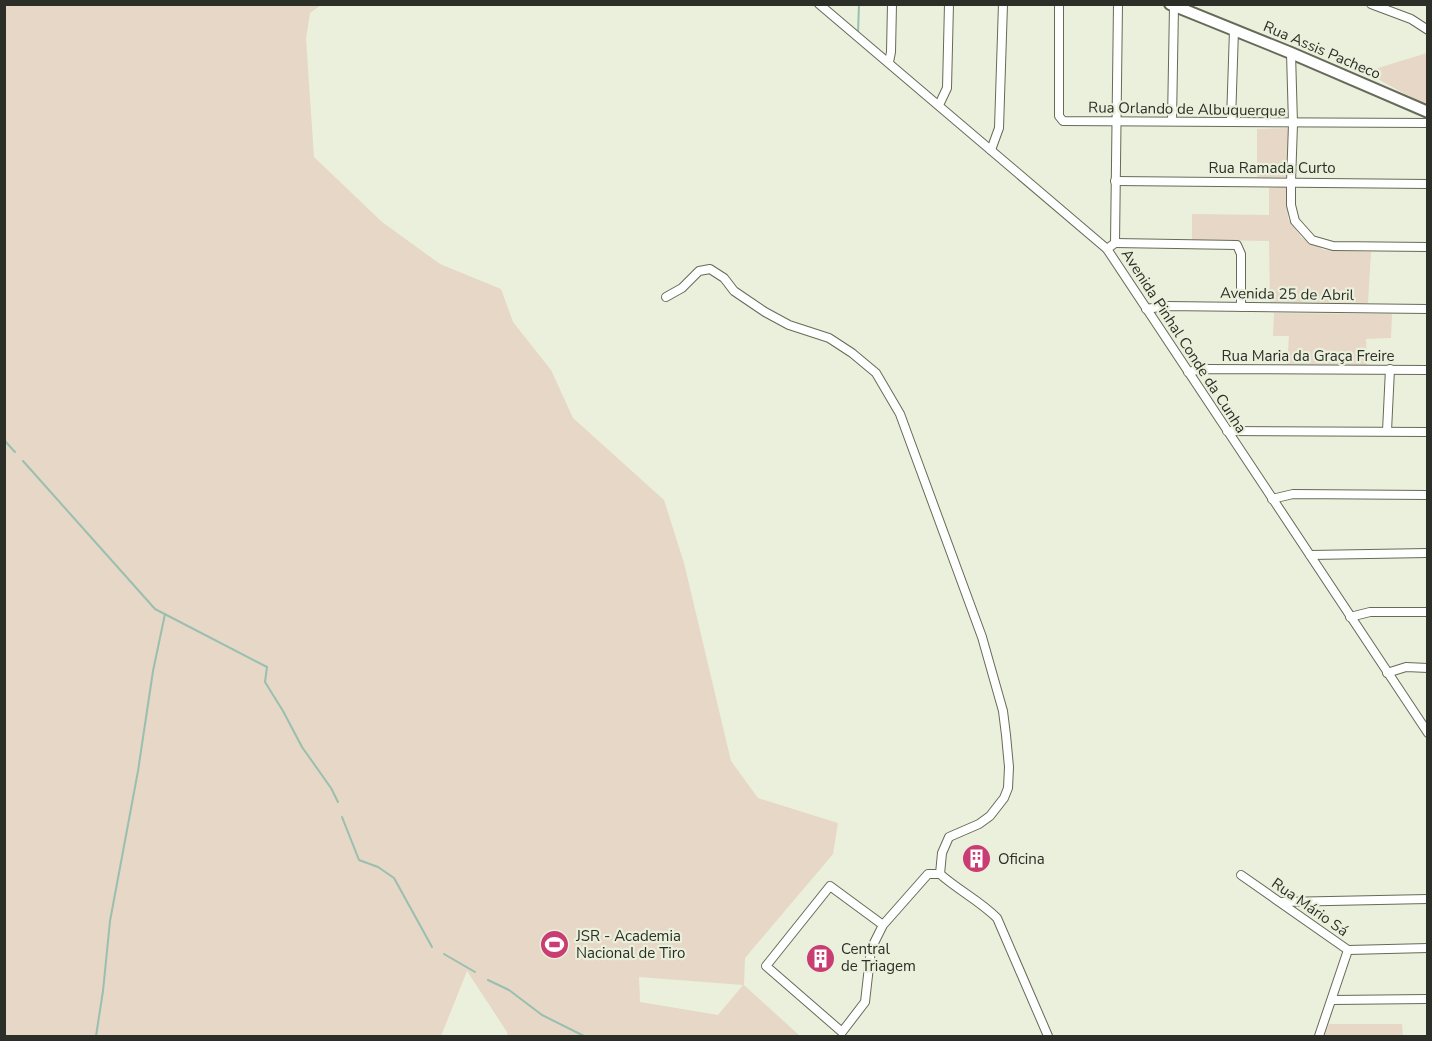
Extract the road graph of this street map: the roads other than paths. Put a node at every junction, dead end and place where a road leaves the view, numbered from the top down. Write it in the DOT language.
graph roads {
  1 [pos="819,4"];
  2 [pos="892,4"];
  3 [pos="949,4"];
  4 [pos="1003,4"];
  5 [pos="1059,4"];
  6 [pos="1118,4"];
  7 [pos="1371,4"];
  8 [pos="1172,5"];
  9 [pos="1234,30"];
  10 [pos="1428,30"];
  11 [pos="1291,53"];
  12 [pos="889,62"];
  13 [pos="939,105"];
  14 [pos="1428,112"];
  15 [pos="1172,121"];
  16 [pos="1231,121"];
  17 [pos="1116,122"];
  18 [pos="1428,123"];
  19 [pos="1293,124"];
  20 [pos="991,150"];
  21 [pos="1115,181"];
  22 [pos="1291,182"];
  23 [pos="1428,184"];
  24 [pos="1114,243"];
  25 [pos="1428,247"];
  26 [pos="1107,249"];
  27 [pos="666,297"];
  28 [pos="1241,307"];
  29 [pos="1146,309"];
  30 [pos="1428,309"];
  31 [pos="1390,369"];
  32 [pos="1428,370"];
  33 [pos="1188,372"];
  34 [pos="1227,431"];
  35 [pos="1387,431"];
  36 [pos="1428,432"];
  37 [pos="1428,495"];
  38 [pos="1272,498"];
  39 [pos="1428,553"];
  40 [pos="1310,555"];
  41 [pos="1428,612"];
  42 [pos="1350,617"];
  43 [pos="1428,668"];
  44 [pos="1387,673"];
  45 [pos="1425,723"];
  46 [pos="1428,733"];
  47 [pos="940,874"];
  48 [pos="1241,875"];
  49 [pos="1428,899"];
  50 [pos="1281,902"];
  51 [pos="883,925"];
  52 [pos="1428,948"];
  53 [pos="1348,950"];
  54 [pos="1428,999"];
  55 [pos="1332,1000"];
  56 [pos="1048,1036"];
  57 [pos="1319,1036"];
  1 -- 12 [label="street, Avenida Pinhal Conde da Cunha"];
  2 -- 12 [label="street"];
  3 -- 13 [label="street"];
  4 -- 20 [label="street"];
  5 -- 17 [label="street, Rua Orlando de Albuquerque"];
  6 -- 17 [label="street"];
  7 -- 10 [label="street"];
  8 -- 9 [label="street, Rua Assis Pacheco"];
  8 -- 15 [label="street"];
  9 -- 11 [label="street, Rua Assis Pacheco"];
  9 -- 16 [label="street"];
  11 -- 14 [label="street, Rua Assis Pacheco"];
  11 -- 19 [label="street"];
  12 -- 13 [label="street, Avenida Pinhal Conde da Cunha"];
  13 -- 20 [label="street, Avenida Pinhal Conde da Cunha"];
  15 -- 16 [label="street, Rua Orlando de Albuquerque"];
  15 -- 17 [label="street, Rua Orlando de Albuquerque"];
  16 -- 19 [label="street, Rua Orlando de Albuquerque"];
  17 -- 21 [label="street"];
  18 -- 19 [label="street, Rua Orlando de Albuquerque"];
  19 -- 22 [label="street"];
  20 -- 26 [label="street, Avenida Pinhal Conde da Cunha"];
  21 -- 22 [label="street, Rua Ramada Curto"];
  21 -- 24 [label="street"];
  22 -- 23 [label="street, Rua Ramada Curto"];
  22 -- 25 [label="street"];
  24 -- 26 [label="street"];
  24 -- 28 [label="street"];
  26 -- 29 [label="street, Avenida Pinhal Conde da Cunha"];
  27 -- 47 [label="street"];
  28 -- 29 [label="street, Avenida 25 de Abril"];
  28 -- 30 [label="street, Avenida 25 de Abril"];
  29 -- 33 [label="street, Avenida Pinhal Conde da Cunha"];
  31 -- 32 [label="street, Rua Maria da Graça Freire"];
  31 -- 33 [label="street, Rua Maria da Graça Freire"];
  31 -- 35 [label="street"];
  33 -- 34 [label="street, Avenida Pinhal Conde da Cunha"];
  34 -- 35 [label="street"];
  34 -- 38 [label="street, Avenida Pinhal Conde da Cunha"];
  35 -- 36 [label="street"];
  37 -- 38 [label="street"];
  38 -- 40 [label="street, Avenida Pinhal Conde da Cunha"];
  39 -- 40 [label="street"];
  40 -- 42 [label="street, Avenida Pinhal Conde da Cunha"];
  41 -- 42 [label="street"];
  42 -- 44 [label="street, Avenida Pinhal Conde da Cunha"];
  43 -- 44 [label="street"];
  44 -- 45 [label="street, Avenida Pinhal Conde da Cunha"];
  45 -- 46 [label="street, Avenida Pinhal Conde da Cunha"];
  47 -- 51 [label="street"];
  47 -- 56 [label="street"];
  48 -- 50 [label="street, Rua Mário Sá"];
  49 -- 50 [label="street"];
  50 -- 53 [label="street, Rua Mário Sá"];
  51 -- 51 [label="street"];
  52 -- 53 [label="street"];
  53 -- 55 [label="street, Rua Mário Sá"];
  54 -- 55 [label="street"];
  55 -- 57 [label="street, Rua Mário Sá"];
}
